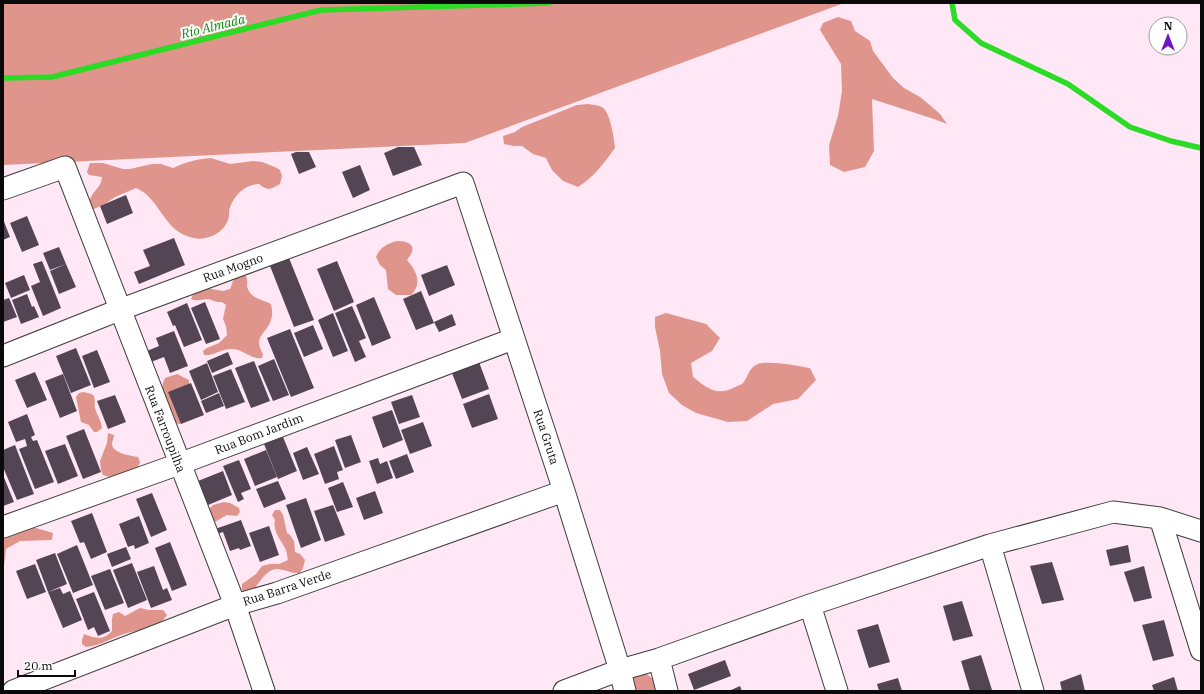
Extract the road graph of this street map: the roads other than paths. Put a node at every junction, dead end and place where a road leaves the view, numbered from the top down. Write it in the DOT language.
graph roads {
  1 [pos="463,183"];
  2 [pos="3,189"];
  3 [pos="119,310"];
  4 [pos="513,339"];
  5 [pos="3,356"];
  6 [pos="179,464"];
  7 [pos="564,491"];
  8 [pos="1160,518"];
  9 [pos="3,527"];
  10 [pos="1201,531"];
  11 [pos="990,545"];
  12 [pos="235,605"];
  13 [pos="810,605"];
  14 [pos="1201,650"];
  15 [pos="658,659"];
  16 [pos="620,670"];
  17 [pos="14,691"];
  18 [pos="264,691"];
  19 [pos="564,691"];
  20 [pos="625,691"];
  21 [pos="667,691"];
  22 [pos="838,691"];
  23 [pos="1033,691"];
  1 -- 3 [label="street, Rua Mogno"];
  1 -- 4 [label="street, Rua Gruta"];
  2 -- 3 [label="street, Rua Farroupilha"];
  3 -- 5 [label="street, Rua Mogno"];
  3 -- 6 [label="street, Rua Farroupilha"];
  4 -- 6 [label="street, Rua Bom Jardim"];
  4 -- 7 [label="street, Rua Gruta"];
  6 -- 9 [label="street, Rua Bom Jardim"];
  6 -- 12 [label="street, Rua Farroupilha"];
  7 -- 12 [label="street, Rua Barra Verde"];
  7 -- 16 [label="street, Rua Gruta"];
  8 -- 10 [label="street"];
  8 -- 11 [label="street"];
  8 -- 14 [label="street"];
  11 -- 13 [label="street"];
  11 -- 23 [label="street"];
  12 -- 17 [label="street, Rua Barra Verde"];
  12 -- 18 [label="street, Rua Farroupilha"];
  13 -- 15 [label="street"];
  13 -- 22 [label="street"];
  15 -- 16 [label="street"];
  15 -- 21 [label="street"];
  16 -- 19 [label="street"];
  16 -- 20 [label="street, Rua Gruta"];
}
